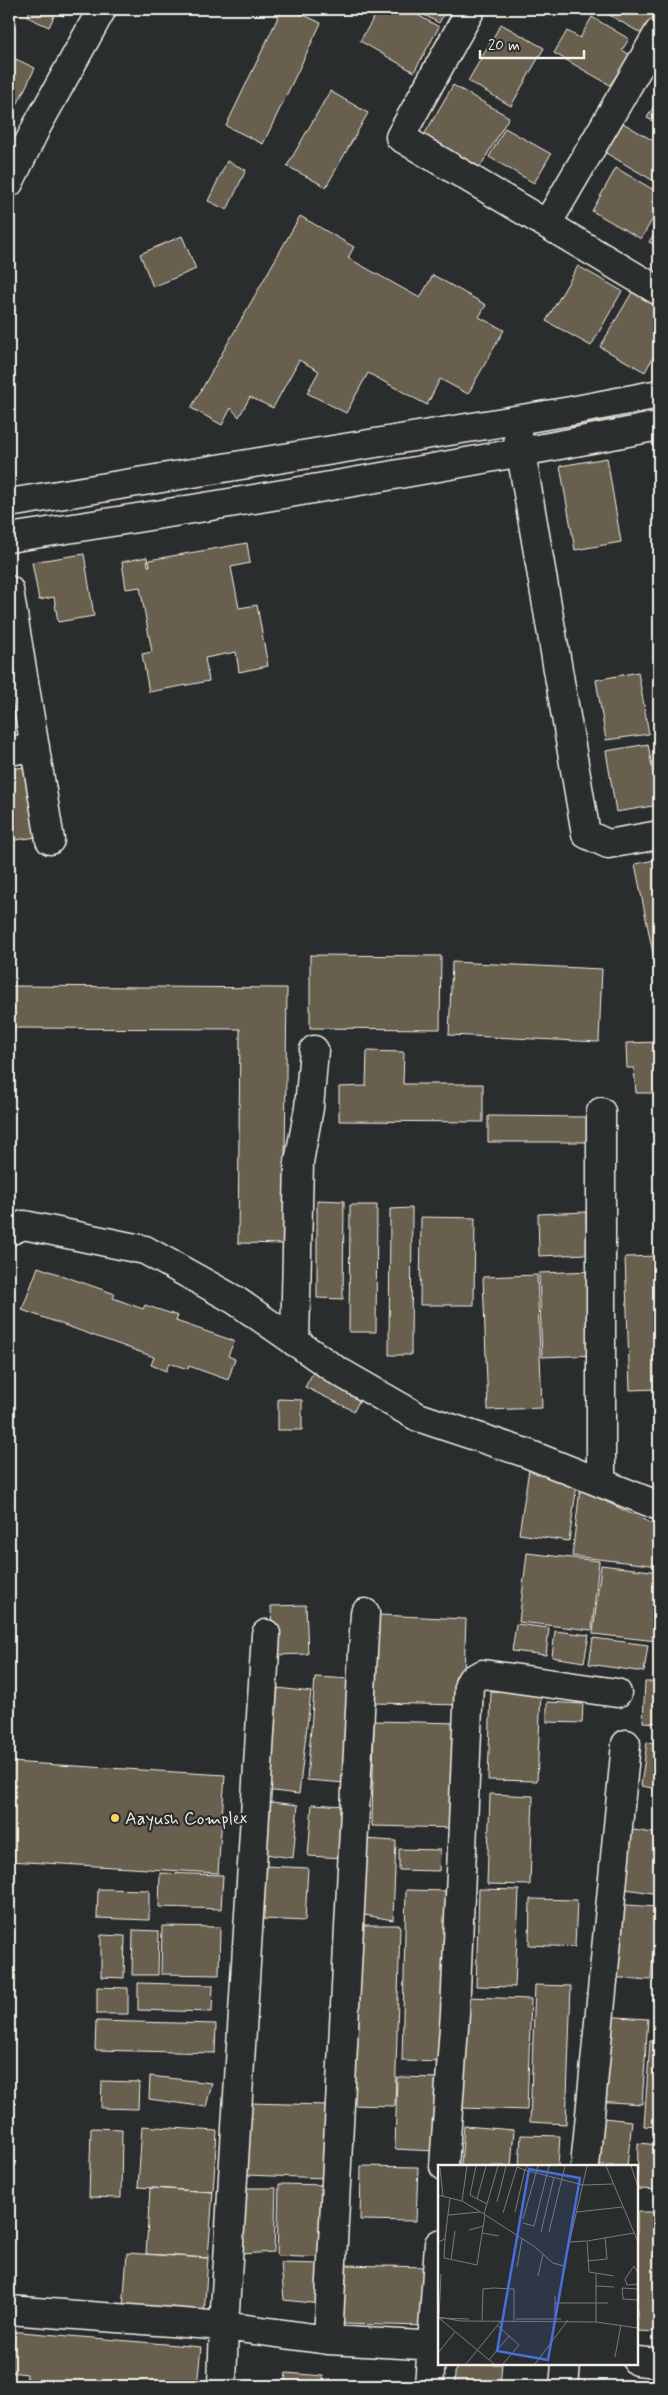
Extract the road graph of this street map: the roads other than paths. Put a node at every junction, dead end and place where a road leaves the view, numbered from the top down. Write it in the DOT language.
graph roads {
  1 [pos="102,9"];
  2 [pos="472,9"];
  3 [pos="659,32"];
  4 [pos="9,183"];
  5 [pos="546,224"];
  6 [pos="659,291"];
  7 [pos="659,394"];
  8 [pos="515,420"];
  9 [pos="659,426"];
  10 [pos="522,453"];
  11 [pos="9,503"];
  12 [pos="9,538"];
  13 [pos="9,590"];
  14 [pos="22,749"];
  15 [pos="659,835"];
  16 [pos="50,840"];
  17 [pos="314,1050"];
  18 [pos="601,1112"];
  19 [pos="9,1230"];
  20 [pos="295,1342"];
  21 [pos="601,1483"];
  22 [pos="659,1506"];
  23 [pos="365,1613"];
  24 [pos="266,1634"];
  25 [pos="617,1693"];
  26 [pos="626,1744"];
  27 [pos="444,2165"];
  28 [pos="585,2165"];
  29 [pos="438,2278"];
  30 [pos="9,2310"];
  31 [pos="224,2326"];
  32 [pos="328,2340"];
  33 [pos="436,2346"];
  34 [pos="638,2361"];
  35 [pos="659,2363"];
  36 [pos="566,2365"];
  37 [pos="222,2386"];
  38 [pos="429,2386"];
  39 [pos="564,2386"];
  1 -- 4 [label="street"];
  2 -- 5 [label="street"];
  3 -- 5 [label="street"];
  5 -- 6 [label="street"];
  7 -- 8 [label="street"];
  8 -- 10 [label="street"];
  8 -- 11 [label="street"];
  9 -- 10 [label="street"];
  10 -- 12 [label="street"];
  10 -- 15 [label="street"];
  13 -- 14 [label="street"];
  14 -- 16 [label="street"];
  17 -- 20 [label="street"];
  18 -- 21 [label="street"];
  19 -- 20 [label="street"];
  20 -- 21 [label="street"];
  21 -- 22 [label="street"];
  23 -- 32 [label="street"];
  24 -- 31 [label="street"];
  25 -- 27 [label="street"];
  26 -- 28 [label="street"];
  29 -- 33 [label="street"];
  30 -- 31 [label="street"];
  31 -- 32 [label="street"];
  31 -- 37 [label="street"];
  32 -- 33 [label="street"];
  33 -- 38 [label="street"];
  34 -- 35 [label="street"];
  36 -- 39 [label="street"];
}
